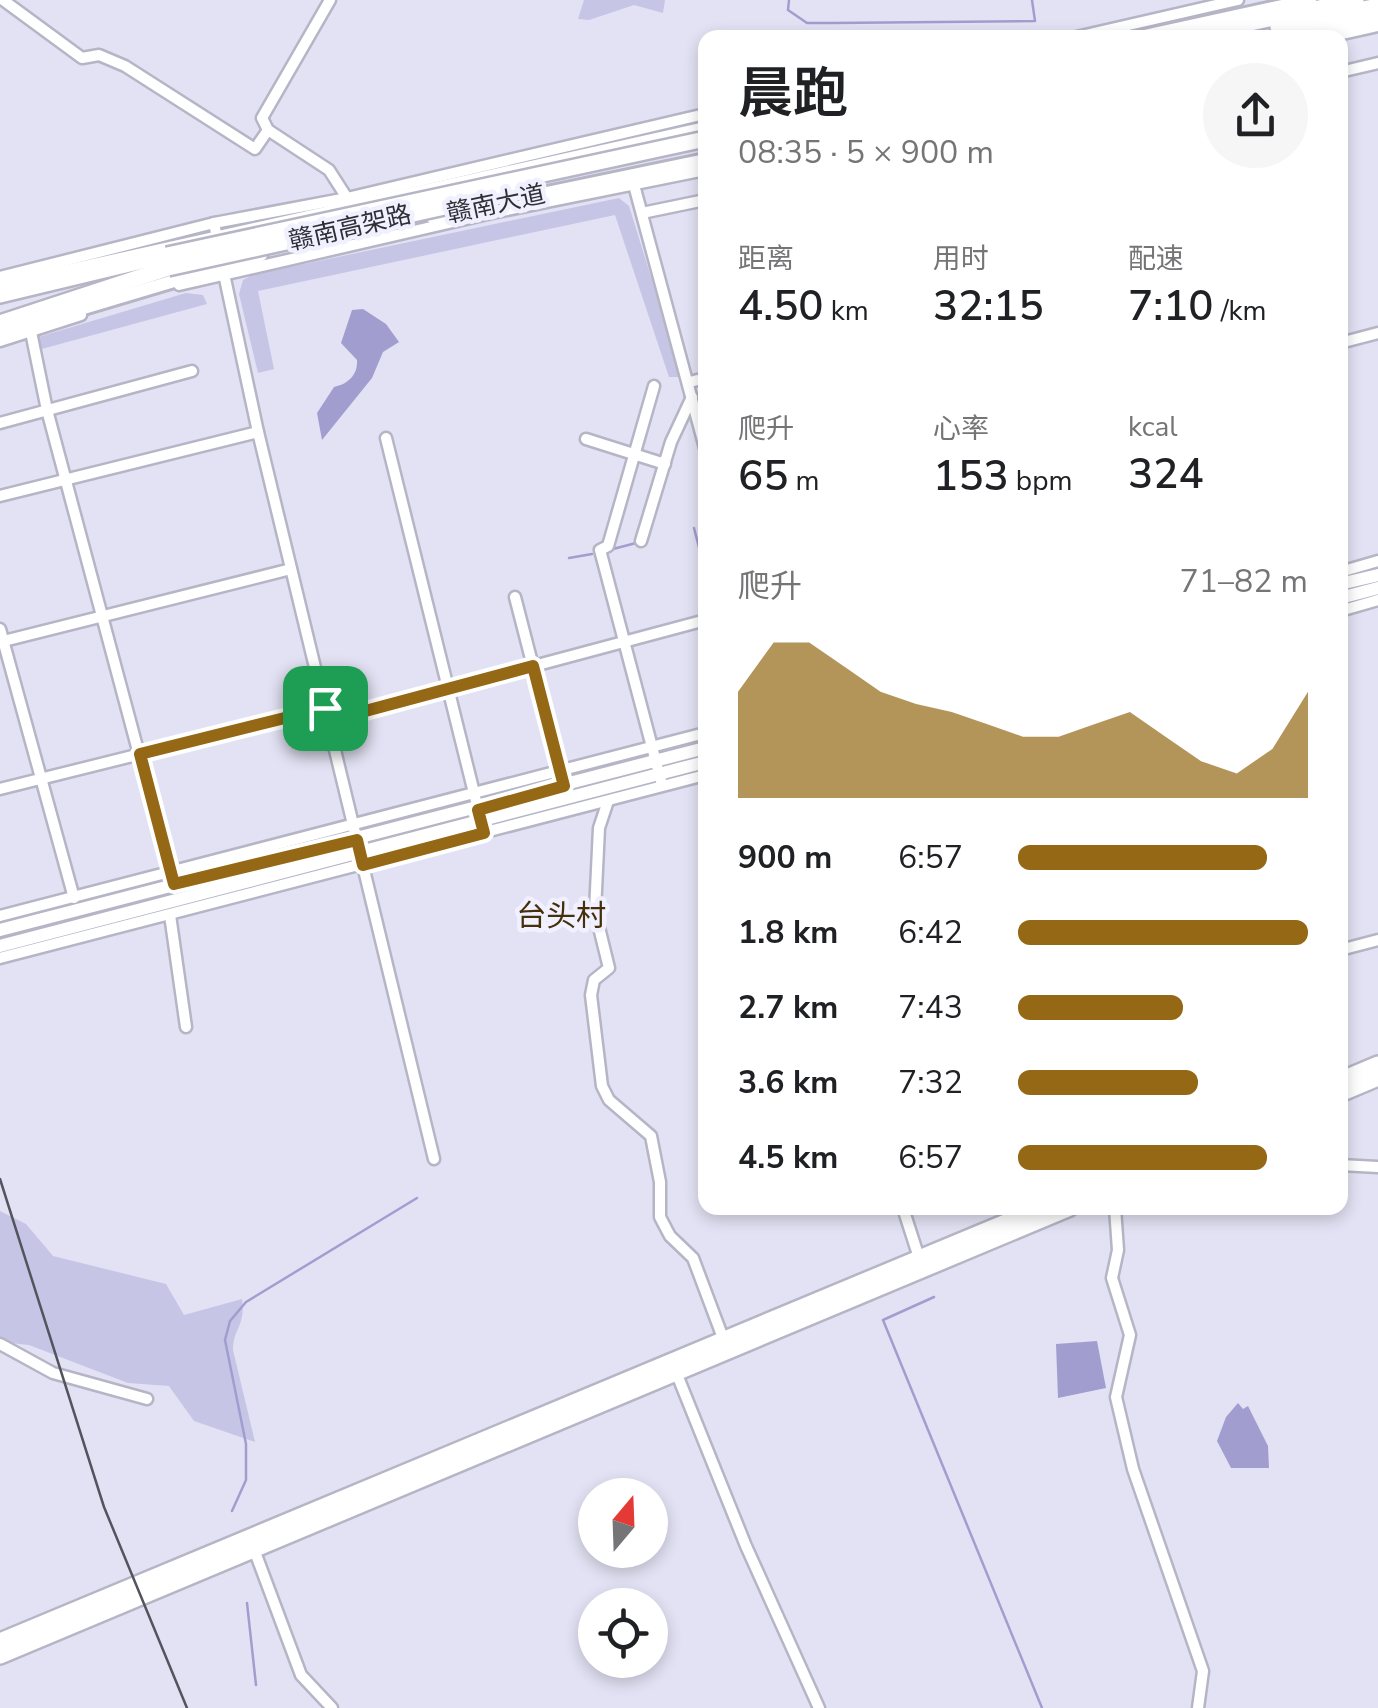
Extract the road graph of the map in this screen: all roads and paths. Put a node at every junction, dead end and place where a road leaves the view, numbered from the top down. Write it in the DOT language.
graph roads {
  1 [pos="4,0"];
  2 [pos="330,0"];
  3 [pos="1238,0"];
  4 [pos="1310,0"];
  5 [pos="1356,0"];
  6 [pos="1378,6"];
  7 [pos="1378,22"];
  8 [pos="1107,30"];
  9 [pos="1173,30"];
  10 [pos="1218,30"];
  11 [pos="1267,30"];
  12 [pos="1329,30"];
  13 [pos="1360,30"];
  14 [pos="1348,33"];
  15 [pos="1378,63"];
  16 [pos="1348,70"];
  17 [pos="698,116"];
  18 [pos="268,130"];
  19 [pos="698,130"];
  20 [pos="698,142"];
  21 [pos="698,151"];
  22 [pos="698,161"];
  23 [pos="698,171"];
  24 [pos="634,185"];
  25 [pos="348,198"];
  26 [pos="698,202"];
  27 [pos="642,214"];
  28 [pos="261,224"];
  29 [pos="215,229"];
  30 [pos="181,242"];
  31 [pos="268,253"];
  32 [pos="167,262"];
  33 [pos="88,264"];
  34 [pos="224,270"];
  35 [pos="188,274"];
  36 [pos="0,277"];
  37 [pos="0,286"];
  38 [pos="23,289"];
  39 [pos="0,295"];
  40 [pos="2,332"];
  41 [pos="31,332"];
  42 [pos="1378,333"];
  43 [pos="1348,340"];
  44 [pos="192,372"];
  45 [pos="698,380"];
  46 [pos="690,382"];
  47 [pos="654,386"];
  48 [pos="692,396"];
  49 [pos="47,410"];
  50 [pos="698,420"];
  51 [pos="0,423"];
  52 [pos="258,432"];
  53 [pos="386,438"];
  54 [pos="586,439"];
  55 [pos="632,454"];
  56 [pos="665,464"];
  57 [pos="66,480"];
  58 [pos="0,496"];
  59 [pos="641,541"];
  60 [pos="1378,562"];
  61 [pos="291,569"];
  62 [pos="1348,570"];
  63 [pos="1378,574"];
  64 [pos="1348,582"];
  65 [pos="1378,588"];
  66 [pos="1348,596"];
  67 [pos="515,597"];
  68 [pos="1378,600"];
  69 [pos="1348,609"];
  70 [pos="102,616"];
  71 [pos="698,622"];
  72 [pos="0,629"];
  73 [pos="2,642"];
  74 [pos="624,642"];
  75 [pos="533,666"];
  76 [pos="448,688"];
  77 [pos="325,708"];
  78 [pos="328,721"];
  79 [pos="698,735"];
  80 [pos="652,746"];
  81 [pos="698,752"];
  82 [pos="140,754"];
  83 [pos="698,764"];
  84 [pos="560,770"];
  85 [pos="659,775"];
  86 [pos="698,775"];
  87 [pos="41,779"];
  88 [pos="0,789"];
  89 [pos="474,794"];
  90 [pos="567,798"];
  91 [pos="608,801"];
  92 [pos="481,821"];
  93 [pos="353,825"];
  94 [pos="360,852"];
  95 [pos="172,878"];
  96 [pos="74,898"];
  97 [pos="170,915"];
  98 [pos="0,916"];
  99 [pos="0,930"];
  100 [pos="1378,940"];
  101 [pos="0,946"];
  102 [pos="1348,948"];
  103 [pos="0,958"];
  104 [pos="186,1027"];
  105 [pos="1378,1064"];
  106 [pos="1348,1077"];
  107 [pos="1378,1078"];
  108 [pos="1348,1091"];
  109 [pos="434,1158"];
  110 [pos="1348,1165"];
  111 [pos="1378,1167"];
  112 [pos="904,1215"];
  113 [pos="1025,1215"];
  114 [pos="1051,1215"];
  115 [pos="1116,1215"];
  116 [pos="921,1263"];
  117 [pos="722,1338"];
  118 [pos="0,1344"];
  119 [pos="676,1372"];
  120 [pos="147,1399"];
  121 [pos="252,1544"];
  122 [pos="0,1641"];
  123 [pos="0,1656"];
  124 [pos="332,1708"];
  125 [pos="819,1708"];
  126 [pos="1198,1708"];
  1 -- 18 [label="street"];
  2 -- 18 [label="street"];
  3 -- 8 [label="street"];
  4 -- 9 [label="main road"];
  5 -- 10 [label="highway"];
  6 -- 11 [label="highway"];
  7 -- 12 [label="main road"];
  7 -- 13 [label="main road"];
  13 -- 14 [label="street"];
  15 -- 16 [label="street"];
  17 -- 25 [label="street"];
  18 -- 25 [label="street"];
  19 -- 28 [label="main road, 赣南大道"];
  20 -- 32 [label="highway, 赣南高架路, bridge"];
  21 -- 32 [label="highway, 赣南高架路, bridge"];
  22 -- 31 [label="main road, 赣南大道"];
  23 -- 24 [label="street"];
  24 -- 27 [label="street"];
  24 -- 34 [label="street"];
  25 -- 29 [label="street"];
  26 -- 27 [label="street"];
  27 -- 46 [label="street"];
  28 -- 29 [label="main road, 赣南大道"];
  28 -- 31 [label="main road"];
  29 -- 30 [label="main road, 赣南大道"];
  29 -- 34 [label="street"];
  29 -- 36 [label="street"];
  30 -- 33 [label="main road, 赣南大道"];
  30 -- 35 [label="main road"];
  31 -- 34 [label="main road, 赣南大道"];
  32 -- 38 [label="highway, 赣南高架路"];
  32 -- 40 [label="highway, 赣南高架路"];
  33 -- 37 [label="main road, 赣南大道"];
  33 -- 38 [label="highway"];
  34 -- 35 [label="main road, 赣南大道"];
  34 -- 41 [label="street"];
  34 -- 52 [label="street"];
  35 -- 40 [label="main road, 赣南大道"];
  38 -- 39 [label="highway, 赣南高架路"];
  40 -- 41 [label="street"];
  41 -- 49 [label="street"];
  42 -- 43 [label="street"];
  44 -- 49 [label="street"];
  45 -- 46 [label="street"];
  46 -- 48 [label="street"];
  47 -- 55 [label="street"];
  48 -- 50 [label="street"];
  48 -- 56 [label="street"];
  49 -- 51 [label="street"];
  49 -- 57 [label="street"];
  52 -- 57 [label="street"];
  52 -- 61 [label="street"];
  53 -- 76 [label="street"];
  54 -- 55 [label="street"];
  55 -- 56 [label="street"];
  55 -- 74 [label="street"];
  56 -- 59 [label="street"];
  57 -- 58 [label="street"];
  57 -- 70 [label="street"];
  60 -- 62 [label="street"];
  61 -- 70 [label="street"];
  61 -- 77 [label="street"];
  63 -- 64 [label="main road"];
  65 -- 66 [label="main road"];
  67 -- 75 [label="street"];
  68 -- 69 [label="street"];
  70 -- 73 [label="street"];
  70 -- 82 [label="street"];
  71 -- 74 [label="street"];
  72 -- 73 [label="street"];
  73 -- 87 [label="street"];
  74 -- 75 [label="street"];
  74 -- 80 [label="street"];
  75 -- 76 [label="street"];
  75 -- 84 [label="street"];
  76 -- 78 [label="street"];
  76 -- 89 [label="street"];
  77 -- 78 [label="street"];
  77 -- 82 [label="street"];
  78 -- 93 [label="street"];
  79 -- 80 [label="street"];
  80 -- 84 [label="street"];
  80 -- 85 [label="street"];
  81 -- 85 [label="main road"];
  82 -- 87 [label="street"];
  82 -- 95 [label="street"];
  83 -- 85 [label="main road"];
  84 -- 89 [label="street"];
  84 -- 90 [label="street"];
  85 -- 86 [label="street"];
  85 -- 90 [label="main road"];
  85 -- 91 [label="street"];
  87 -- 88 [label="street"];
  87 -- 96 [label="street"];
  89 -- 92 [label="street"];
  89 -- 93 [label="street"];
  90 -- 91 [label="street"];
  90 -- 92 [label="main road"];
  90 -- 92 [label="street"];
  91 -- 117 [label="street"];
  92 -- 94 [label="main road"];
  92 -- 94 [label="street"];
  93 -- 94 [label="street"];
  93 -- 95 [label="street"];
  94 -- 95 [label="main road"];
  94 -- 97 [label="street"];
  94 -- 101 [label="main road"];
  94 -- 109 [label="street"];
  95 -- 96 [label="street"];
  95 -- 99 [label="main road"];
  96 -- 98 [label="street"];
  97 -- 103 [label="street"];
  97 -- 104 [label="street"];
  100 -- 102 [label="street"];
  105 -- 106 [label="highway"];
  107 -- 108 [label="highway"];
  110 -- 111 [label="street"];
  112 -- 116 [label="street"];
  113 -- 116 [label="highway"];
  114 -- 116 [label="highway"];
  115 -- 126 [label="street"];
  116 -- 117 [label="highway"];
  116 -- 119 [label="highway"];
  117 -- 121 [label="highway"];
  118 -- 120 [label="street"];
  119 -- 121 [label="highway"];
  119 -- 125 [label="street"];
  121 -- 122 [label="highway"];
  121 -- 123 [label="highway"];
  121 -- 124 [label="street"];
}
